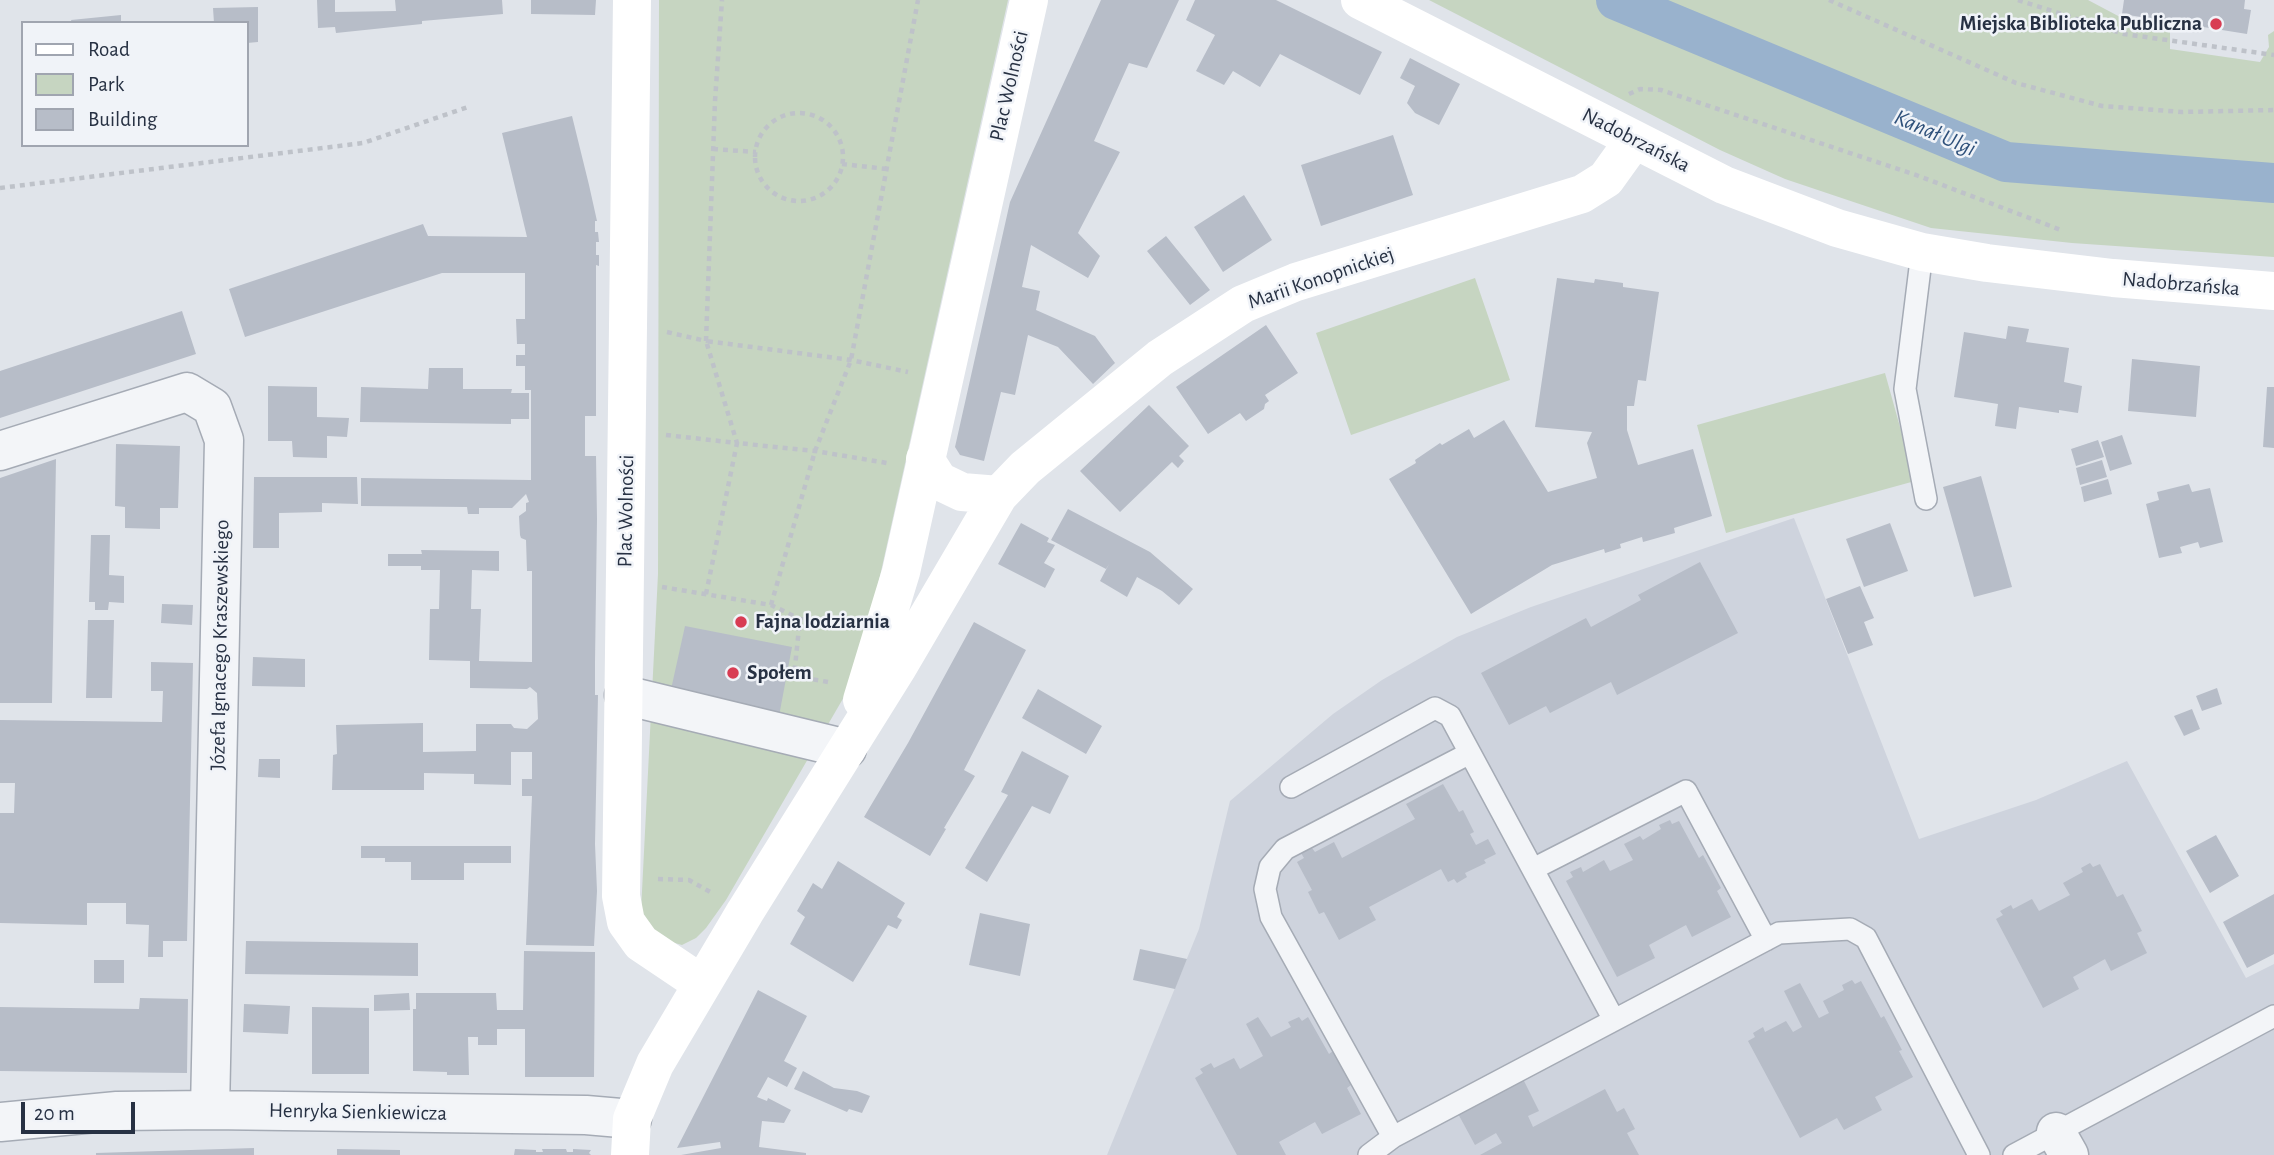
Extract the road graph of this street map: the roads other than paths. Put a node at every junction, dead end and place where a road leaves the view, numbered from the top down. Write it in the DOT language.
graph roads {
  1 [pos="632,0"];
  2 [pos="1029,0"];
  3 [pos="1360,0"];
  4 [pos="1634,140"];
  5 [pos="1922,252"];
  6 [pos="2274,292"];
  7 [pos="0,451"];
  8 [pos="908,461"];
  9 [pos="999,495"];
  10 [pos="1926,499"];
  11 [pos="624,695"];
  12 [pos="848,749"];
  13 [pos="1470,752"];
  14 [pos="1291,787"];
  15 [pos="1533,869"];
  16 [pos="1766,940"];
  17 [pos="702,984"];
  18 [pos="2274,1016"];
  19 [pos="1614,1020"];
  20 [pos="210,1110"];
  21 [pos="0,1122"];
  22 [pos="631,1137"];
  23 [pos="1394,1137"];
  24 [pos="2062,1144"];
  25 [pos="1369,1155"];
  26 [pos="1979,1155"];
  27 [pos="2014,1155"];
  1 -- 11 [label="street, Plac Wolności"];
  2 -- 8 [label="street, Plac Wolności"];
  3 -- 4 [label="street, Nadobrzańska"];
  4 -- 5 [label="street, Nadobrzańska"];
  4 -- 9 [label="street, Marii Konopnickiej"];
  5 -- 6 [label="street, Nadobrzańska"];
  5 -- 10 [label="lane"];
  7 -- 20 [label="street, Józefa Ignacego Kraszewskiego"];
  8 -- 9 [label="street"];
  8 -- 12 [label="street, Plac Wolności"];
  9 -- 12 [label="street, Plac Wolności"];
  11 -- 12 [label="street"];
  11 -- 17 [label="street, Plac Wolności"];
  12 -- 17 [label="street, Plac Wolności"];
  13 -- 14 [label="lane"];
  13 -- 15 [label="lane"];
  13 -- 23 [label="lane"];
  15 -- 16 [label="lane"];
  15 -- 19 [label="lane"];
  16 -- 19 [label="lane"];
  16 -- 26 [label="lane"];
  17 -- 22 [label="street, Plac Wolności"];
  18 -- 24 [label="lane"];
  19 -- 23 [label="lane"];
  20 -- 21 [label="street, Henryka Sienkiewicza"];
  20 -- 22 [label="street, Henryka Sienkiewicza"];
  23 -- 25 [label="lane"];
  24 -- 27 [label="lane"];
}
